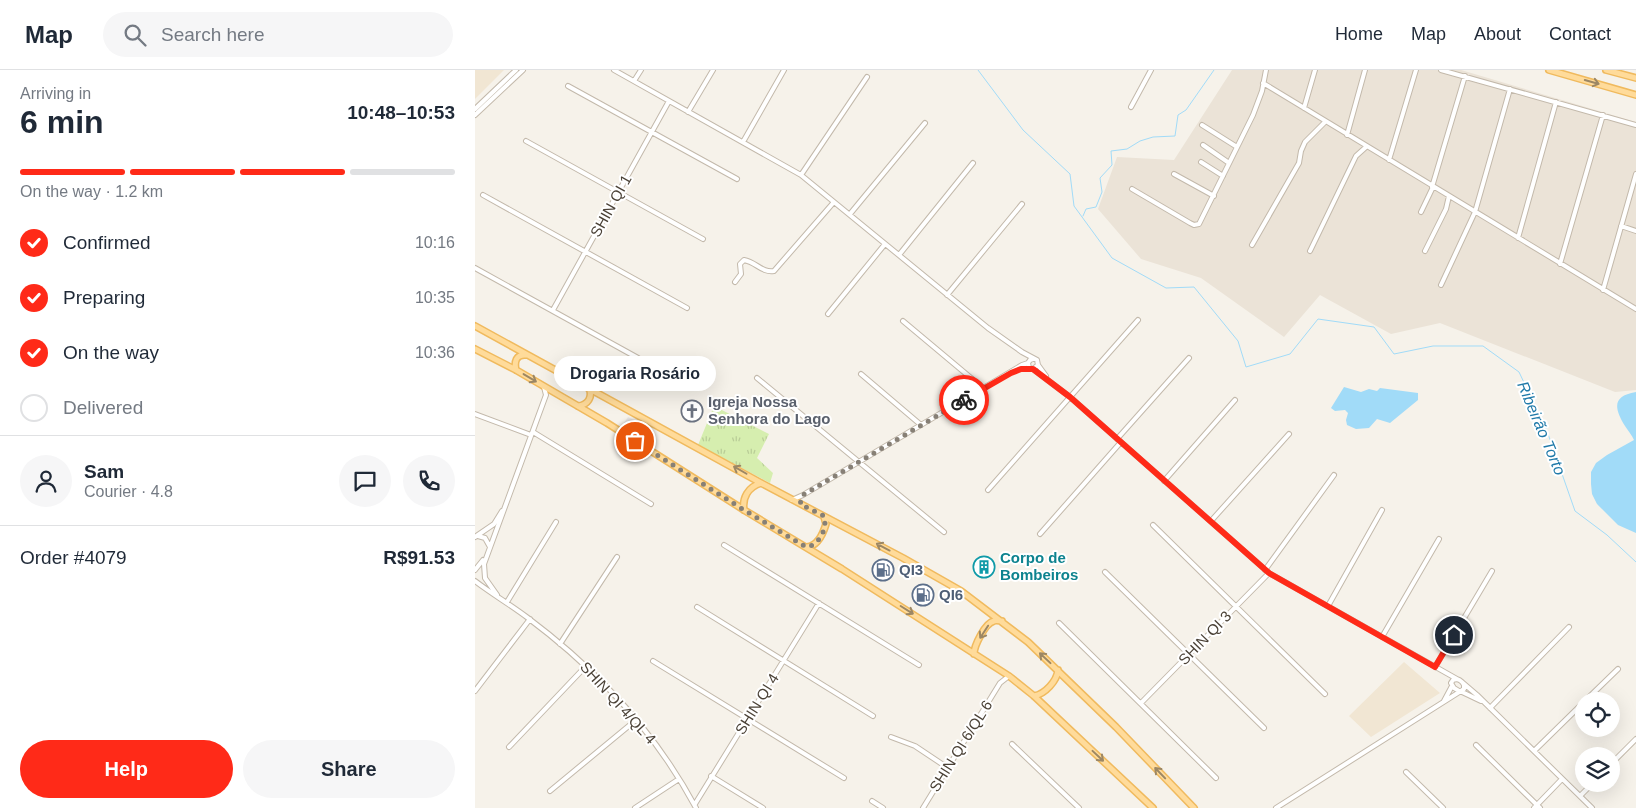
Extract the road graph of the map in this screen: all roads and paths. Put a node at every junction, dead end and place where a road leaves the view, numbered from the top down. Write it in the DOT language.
graph roads {
  1 [pos="516,70"];
  2 [pos="523,70"];
  3 [pos="614,70"];
  4 [pos="641,70"];
  5 [pos="713,70"];
  6 [pos="784,70"];
  7 [pos="1151,70"];
  8 [pos="1266,70"];
  9 [pos="1315,70"];
  10 [pos="1365,70"];
  11 [pos="1416,70"];
  12 [pos="1442,70"];
  13 [pos="1549,70"];
  14 [pos="1606,70"];
  15 [pos="1448,71"];
  16 [pos="1465,76"];
  17 [pos="867,77"];
  18 [pos="1636,78"];
  19 [pos="634,81"];
  20 [pos="1263,84"];
  21 [pos="568,86"];
  22 [pos="1510,89"];
  23 [pos="1636,95"];
  24 [pos="669,101"];
  25 [pos="1556,102"];
  26 [pos="1131,107"];
  27 [pos="1304,108"];
  28 [pos="475,109"];
  29 [pos="688,112"];
  30 [pos="475,115"];
  31 [pos="1603,115"];
  32 [pos="1325,122"];
  33 [pos="925,123"];
  34 [pos="1202,125"];
  35 [pos="1636,125"];
  36 [pos="653,133"];
  37 [pos="1347,135"];
  38 [pos="526,140"];
  39 [pos="743,142"];
  40 [pos="1203,145"];
  41 [pos="1237,147"];
  42 [pos="1366,147"];
  43 [pos="1389,160"];
  44 [pos="1201,162"];
  45 [pos="973,163"];
  46 [pos="1229,163"];
  47 [pos="1174,174"];
  48 [pos="1636,174"];
  49 [pos="801,175"];
  50 [pos="1223,176"];
  51 [pos="737,179"];
  52 [pos="1433,187"];
  53 [pos="1132,189"];
  54 [pos="619,192"];
  55 [pos="483,195"];
  56 [pos="1214,196"];
  57 [pos="1449,196"];
  58 [pos="834,202"];
  59 [pos="1022,204"];
  60 [pos="1421,212"];
  61 [pos="1475,212"];
  62 [pos="850,214"];
  63 [pos="1621,226"];
  64 [pos="1636,230"];
  65 [pos="1518,238"];
  66 [pos="703,239"];
  67 [pos="885,244"];
  68 [pos="1252,245"];
  69 [pos="1310,250"];
  70 [pos="1425,251"];
  71 [pos="586,252"];
  72 [pos="899,255"];
  73 [pos="1560,264"];
  74 [pos="475,268"];
  75 [pos="735,282"];
  76 [pos="1441,285"];
  77 [pos="1603,290"];
  78 [pos="947,295"];
  79 [pos="687,308"];
  80 [pos="1636,309"];
  81 [pos="553,310"];
  82 [pos="828,314"];
  83 [pos="1137,320"];
  84 [pos="903,321"];
  85 [pos="475,326"];
  86 [pos="475,349"];
  87 [pos="1022,352"];
  88 [pos="527,355"];
  89 [pos="638,358"];
  90 [pos="1033,358"];
  91 [pos="1189,358"];
  92 [pos="1028,363"];
  93 [pos="1038,365"];
  94 [pos="1032,369"];
  95 [pos="516,370"];
  96 [pos="1011,373"];
  97 [pos="861,374"];
  98 [pos="757,378"];
  99 [pos="1049,380"];
  100 [pos="544,386"];
  101 [pos="589,388"];
  102 [pos="983,388"];
  103 [pos="554,392"];
  104 [pos="546,396"];
  105 [pos="1070,397"];
  106 [pos="1235,400"];
  107 [pos="577,406"];
  108 [pos="475,414"];
  109 [pos="921,425"];
  110 [pos="532,433"];
  111 [pos="1289,434"];
  112 [pos="1119,441"];
  113 [pos="859,462"];
  114 [pos="1334,475"];
  115 [pos="1164,481"];
  116 [pos="761,483"];
  117 [pos="988,490"];
  118 [pos="803,495"];
  119 [pos="792,500"];
  120 [pos="651,504"];
  121 [pos="800,504"];
  122 [pos="503,510"];
  123 [pos="744,510"];
  124 [pos="1382,510"];
  125 [pos="824,516"];
  126 [pos="1211,521"];
  127 [pos="556,522"];
  128 [pos="1153,525"];
  129 [pos="943,532"];
  130 [pos="1040,534"];
  131 [pos="476,537"];
  132 [pos="1439,538"];
  133 [pos="724,545"];
  134 [pos="490,547"];
  135 [pos="806,547"];
  136 [pos="486,556"];
  137 [pos="617,557"];
  138 [pos="475,570"];
  139 [pos="1267,571"];
  140 [pos="1491,571"];
  141 [pos="1105,572"];
  142 [pos="475,581"];
  143 [pos="499,596"];
  144 [pos="507,602"];
  145 [pos="819,603"];
  146 [pos="1235,606"];
  147 [pos="1328,606"];
  148 [pos="697,607"];
  149 [pos="530,619"];
  150 [pos="1003,622"];
  151 [pos="1059,623"];
  152 [pos="1569,627"];
  153 [pos="1382,637"];
  154 [pos="560,644"];
  155 [pos="974,654"];
  156 [pos="1189,655"];
  157 [pos="784,660"];
  158 [pos="653,661"];
  159 [pos="919,665"];
  160 [pos="586,666"];
  161 [pos="1435,667"];
  162 [pos="1618,669"];
  163 [pos="1058,670"];
  164 [pos="1440,670"];
  165 [pos="1003,672"];
  166 [pos="1009,676"];
  167 [pos="1457,679"];
  168 [pos="1463,683"];
  169 [pos="1000,684"];
  170 [pos="1452,684"];
  171 [pos="475,691"];
  172 [pos="1460,691"];
  173 [pos="1594,692"];
  174 [pos="1325,694"];
  175 [pos="1034,696"];
  176 [pos="1444,701"];
  177 [pos="1483,701"];
  178 [pos="1141,702"];
  179 [pos="1490,708"];
  180 [pos="1575,711"];
  181 [pos="873,716"];
  182 [pos="748,718"];
  183 [pos="636,720"];
  184 [pos="1264,728"];
  185 [pos="891,737"];
  186 [pos="1636,739"];
  187 [pos="1012,744"];
  188 [pos="1475,745"];
  189 [pos="509,747"];
  190 [pos="1534,752"];
  191 [pos="1620,755"];
  192 [pos="948,768"];
  193 [pos="1406,772"];
  194 [pos="711,776"];
  195 [pos="845,778"];
  196 [pos="1217,778"];
  197 [pos="679,779"];
  198 [pos="1562,779"];
  199 [pos="550,791"];
  200 [pos="1584,792"];
  201 [pos="1580,796"];
  202 [pos="872,801"];
  203 [pos="695,806"];
  204 [pos="1537,807"];
  205 [pos="635,808"];
  206 [pos="763,808"];
  207 [pos="883,808"];
  208 [pos="923,808"];
  209 [pos="1079,808"];
  210 [pos="1153,808"];
  211 [pos="1194,808"];
  212 [pos="1276,808"];
  213 [pos="1443,808"];
  214 [pos="1592,808"];
  1 -- 28 [label="street"];
  2 -- 30 [label="street"];
  3 -- 19 [label="street"];
  4 -- 19 [label="street"];
  5 -- 29 [label="street"];
  6 -- 39 [label="street"];
  7 -- 26 [label="street"];
  8 -- 20 [label="street"];
  9 -- 27 [label="street"];
  10 -- 37 [label="street"];
  11 -- 43 [label="street"];
  12 -- 15 [label="street"];
  13 -- 23 [label="main road, one-way"];
  14 -- 18 [label="main road"];
  15 -- 16 [label="street"];
  16 -- 22 [label="street"];
  16 -- 52 [label="street"];
  17 -- 49 [label="street"];
  19 -- 24 [label="street"];
  20 -- 27 [label="street"];
  20 -- 41 [label="street"];
  21 -- 36 [label="street"];
  22 -- 25 [label="street"];
  22 -- 61 [label="street"];
  24 -- 29 [label="street"];
  24 -- 36 [label="street, SHIN QI 1"];
  25 -- 31 [label="street"];
  25 -- 65 [label="street"];
  27 -- 32 [label="street"];
  29 -- 39 [label="street"];
  31 -- 35 [label="street"];
  31 -- 73 [label="street"];
  32 -- 37 [label="street"];
  32 -- 68 [label="street"];
  33 -- 62 [label="street"];
  34 -- 41 [label="street"];
  36 -- 51 [label="street"];
  36 -- 54 [label="street, SHIN QI 1"];
  37 -- 42 [label="street"];
  38 -- 54 [label="street"];
  39 -- 49 [label="street"];
  40 -- 46 [label="street"];
  41 -- 46 [label="street"];
  42 -- 43 [label="street"];
  42 -- 69 [label="street"];
  43 -- 52 [label="street"];
  44 -- 50 [label="street"];
  45 -- 72 [label="street"];
  46 -- 50 [label="street"];
  47 -- 56 [label="street"];
  48 -- 63 [label="street"];
  49 -- 58 [label="street"];
  50 -- 56 [label="street"];
  52 -- 57 [label="street"];
  52 -- 60 [label="street"];
  53 -- 56 [label="street"];
  54 -- 66 [label="street"];
  54 -- 71 [label="street, SHIN QI 1"];
  55 -- 71 [label="street"];
  57 -- 61 [label="street"];
  57 -- 70 [label="street"];
  58 -- 62 [label="street"];
  58 -- 75 [label="street"];
  59 -- 78 [label="street"];
  61 -- 65 [label="street"];
  61 -- 76 [label="street"];
  62 -- 67 [label="street"];
  63 -- 64 [label="street"];
  63 -- 77 [label="street"];
  65 -- 73 [label="street"];
  67 -- 72 [label="street"];
  67 -- 82 [label="street"];
  71 -- 79 [label="street"];
  71 -- 81 [label="street, SHIN QI 1"];
  72 -- 78 [label="street"];
  73 -- 77 [label="street"];
  74 -- 81 [label="street"];
  77 -- 80 [label="street"];
  78 -- 87 [label="street"];
  81 -- 89 [label="street"];
  83 -- 105 [label="street"];
  84 -- 102 [label="street"];
  85 -- 88 [label="main road"];
  86 -- 95 [label="main road"];
  87 -- 90 [label="street"];
  87 -- 92 [label="street"];
  88 -- 95 [label="main road"];
  88 -- 101 [label="main road"];
  90 -- 92 [label="street"];
  90 -- 93 [label="street"];
  91 -- 112 [label="street"];
  92 -- 94 [label="street"];
  92 -- 96 [label="street"];
  93 -- 94 [label="street"];
  93 -- 99 [label="street"];
  94 -- 96 [label="street"];
  94 -- 99 [label="street"];
  95 -- 100 [label="main road, one-way"];
  96 -- 102 [label="street"];
  97 -- 109 [label="street"];
  98 -- 113 [label="street"];
  99 -- 105 [label="street"];
  100 -- 103 [label="main road"];
  100 -- 104 [label="street"];
  101 -- 107 [label="main road"];
  116 -- 101 [label="main road, one-way"];
  102 -- 109 [label="street"];
  103 -- 104 [label="street"];
  103 -- 107 [label="main road"];
  104 -- 110 [label="street, SHIN QI 4/QL 4"];
  105 -- 112 [label="street"];
  105 -- 117 [label="street"];
  106 -- 115 [label="street"];
  107 -- 123 [label="main road"];
  108 -- 110 [label="street"];
  109 -- 113 [label="street"];
  110 -- 120 [label="street"];
  110 -- 122 [label="street, SHIN QI 4/QL 4"];
  111 -- 126 [label="street"];
  112 -- 115 [label="street"];
  112 -- 130 [label="street"];
  113 -- 118 [label="street"];
  113 -- 129 [label="street"];
  114 -- 139 [label="street, SHIN QI 3"];
  115 -- 126 [label="street"];
  116 -- 119 [label="main road"];
  116 -- 123 [label="main road"];
  118 -- 119 [label="street"];
  118 -- 121 [label="street"];
  119 -- 121 [label="main road"];
  121 -- 125 [label="main road"];
  122 -- 131 [label="street, SHIN QI 4/QL 4"];
  122 -- 134 [label="street, SHIN QI 4/QL 4"];
  123 -- 135 [label="main road"];
  124 -- 147 [label="street"];
  125 -- 135 [label="main road"];
  150 -- 125 [label="main road, one-way"];
  126 -- 139 [label="street"];
  127 -- 144 [label="street"];
  128 -- 146 [label="street"];
  131 -- 134 [label="street"];
  132 -- 153 [label="street"];
  133 -- 145 [label="street"];
  134 -- 136 [label="street, SHIN QI 4/QL 4"];
  135 -- 155 [label="main road, one-way"];
  136 -- 138 [label="street"];
  136 -- 143 [label="street, SHIN QI 4/QL 4"];
  137 -- 154 [label="street"];
  139 -- 146 [label="street, SHIN QI 3"];
  139 -- 147 [label="street"];
  140 -- 161 [label="street"];
  141 -- 156 [label="street"];
  142 -- 143 [label="street, SHIN QI 4/QL 4"];
  143 -- 144 [label="street, SHIN QI 4/QL 4"];
  144 -- 149 [label="street, SHIN QI 4/QL 4"];
  145 -- 157 [label="street, SHIN QI 4"];
  145 -- 159 [label="street"];
  146 -- 156 [label="street, SHIN QI 3"];
  146 -- 174 [label="street"];
  147 -- 153 [label="street"];
  148 -- 157 [label="street"];
  149 -- 154 [label="street, SHIN QI 4/QL 4"];
  149 -- 171 [label="street"];
  150 -- 155 [label="main road, one-way"];
  163 -- 150 [label="main road, one-way"];
  151 -- 178 [label="street"];
  152 -- 179 [label="street"];
  153 -- 161 [label="street"];
  154 -- 160 [label="street, SHIN QI 4/QL 4"];
  155 -- 165 [label="main road"];
  156 -- 178 [label="street, SHIN QI 3"];
  156 -- 184 [label="street"];
  157 -- 181 [label="street"];
  157 -- 182 [label="street, SHIN QI 4"];
  158 -- 182 [label="street"];
  160 -- 183 [label="street, SHIN QI 4/QL 4"];
  160 -- 189 [label="street"];
  161 -- 164 [label="street"];
  162 -- 173 [label="street"];
  163 -- 175 [label="main road"];
  211 -- 163 [label="main road, one-way"];
  164 -- 167 [label="street"];
  164 -- 170 [label="street"];
  165 -- 166 [label="main road"];
  165 -- 169 [label="street, SHIN QI 6/QL 6"];
  166 -- 169 [label="street, SHIN QI 6/QL 6"];
  166 -- 175 [label="main road"];
  167 -- 168 [label="street"];
  167 -- 170 [label="street"];
  168 -- 172 [label="street"];
  168 -- 177 [label="street"];
  169 -- 192 [label="street, SHIN QI 6/QL 6"];
  170 -- 172 [label="street"];
  170 -- 176 [label="street"];
  172 -- 176 [label="street"];
  172 -- 177 [label="street"];
  175 -- 210 [label="main road, one-way"];
  176 -- 212 [label="street"];
  177 -- 179 [label="street"];
  178 -- 196 [label="street"];
  179 -- 190 [label="street"];
  180 -- 190 [label="street"];
  182 -- 194 [label="street, SHIN QI 4"];
  182 -- 195 [label="street"];
  183 -- 197 [label="street, SHIN QI 4/QL 4"];
  183 -- 199 [label="street"];
  185 -- 192 [label="street"];
  186 -- 191 [label="street"];
  187 -- 209 [label="street"];
  188 -- 204 [label="street"];
  190 -- 198 [label="street"];
  192 -- 208 [label="street, SHIN QI 6/QL 6"];
  193 -- 213 [label="street"];
  194 -- 203 [label="street, SHIN QI 4"];
  194 -- 206 [label="street"];
  197 -- 203 [label="street, SHIN QI 4/QL 4"];
  197 -- 205 [label="street"];
  198 -- 201 [label="street"];
  198 -- 204 [label="street"];
  200 -- 201 [label="street"];
  201 -- 214 [label="street"];
  202 -- 207 [label="street"];
}
